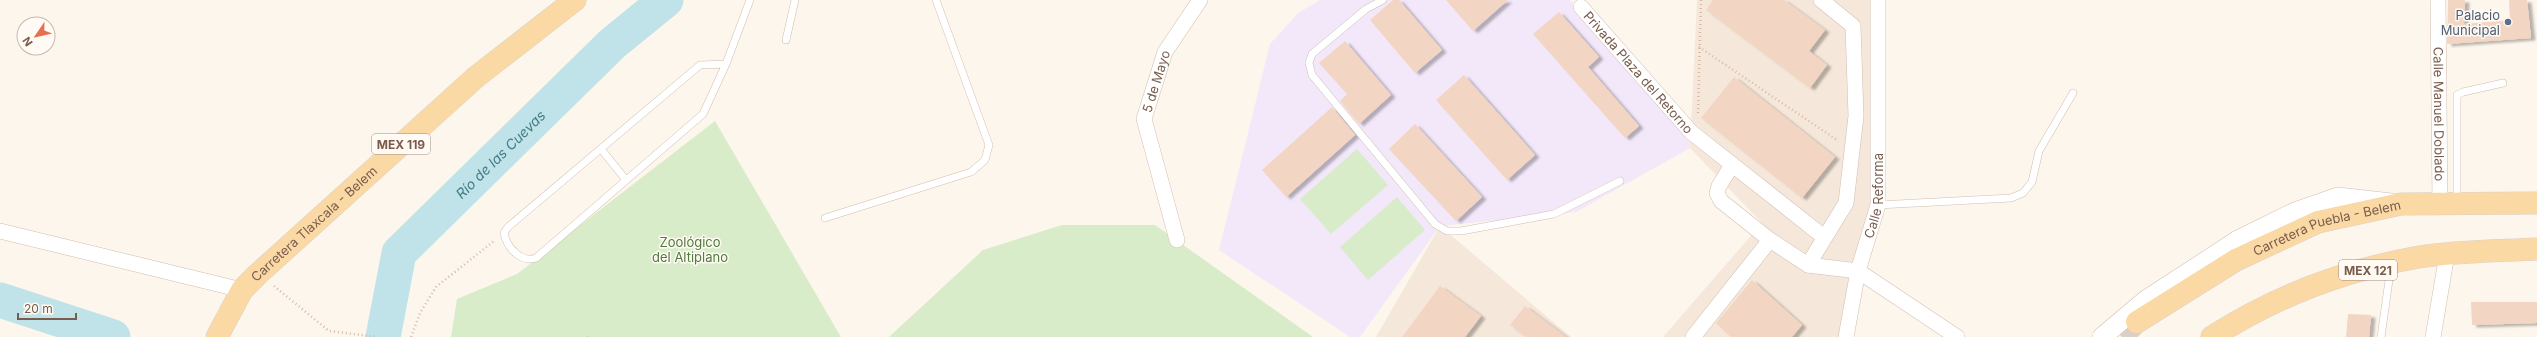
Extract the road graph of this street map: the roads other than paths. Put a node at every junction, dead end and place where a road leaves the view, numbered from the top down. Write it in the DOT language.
graph roads {
  1 [pos="575,0"];
  2 [pos="750,0"];
  3 [pos="795,0"];
  4 [pos="936,0"];
  5 [pos="1200,0"];
  6 [pos="1384,0"];
  7 [pos="1821,0"];
  8 [pos="1878,0"];
  9 [pos="2438,0"];
  10 [pos="1581,8"];
  11 [pos="786,40"];
  12 [pos="726,64"];
  13 [pos="2503,83"];
  14 [pos="2073,93"];
  15 [pos="601,149"];
  16 [pos="1732,165"];
  17 [pos="626,180"];
  18 [pos="1620,181"];
  19 [pos="2448,203"];
  20 [pos="2537,203"];
  21 [pos="2401,204"];
  22 [pos="1878,205"];
  23 [pos="825,218"];
  24 [pos="0,231"];
  25 [pos="1824,237"];
  26 [pos="1177,240"];
  27 [pos="1770,240"];
  28 [pos="2537,249"];
  29 [pos="2447,254"];
  30 [pos="2392,264"];
  31 [pos="1808,265"];
  32 [pos="1858,271"];
  33 [pos="239,294"];
  34 [pos="2285,296"];
  35 [pos="2137,322"];
  36 [pos="217,337"];
  37 [pos="1693,337"];
  38 [pos="1846,337"];
  39 [pos="1958,337"];
  40 [pos="2102,337"];
  41 [pos="2212,337"];
  42 [pos="2234,337"];
  43 [pos="2381,337"];
  44 [pos="2433,337"];
  1 -- 33 [label="main road, Carretera Tlaxcala - Belem / MEX 119"];
  2 -- 12 [label="lane"];
  3 -- 11 [label="lane"];
  4 -- 23 [label="lane"];
  5 -- 26 [label="street, 5 de Mayo"];
  6 -- 18 [label="lane"];
  7 -- 25 [label="street, Calle Reforma"];
  8 -- 22 [label="street, Calle Reforma"];
  9 -- 19 [label="street, Calle Manuel Doblado"];
  10 -- 16 [label="street, Privada Plaza del Retorno"];
  12 -- 15 [label="lane"];
  12 -- 17 [label="lane"];
  13 -- 19 [label="lane"];
  14 -- 22 [label="lane"];
  15 -- 17 [label="lane"];
  15 -- 17 [label="lane"];
  16 -- 25 [label="street, Privada Plaza del Retorno"];
  16 -- 27 [label="street"];
  19 -- 20 [label="main road, Carretera Puebla - Belem"];
  19 -- 21 [label="main road, Carretera Puebla - Belem"];
  21 -- 35 [label="main road, Carretera Puebla - Belem"];
  21 -- 40 [label="street"];
  22 -- 32 [label="street, Calle Reforma"];
  24 -- 33 [label="street"];
  25 -- 31 [label="street, Calle Reforma"];
  27 -- 31 [label="street"];
  27 -- 37 [label="street"];
  28 -- 29 [label="main road, MEX 121"];
  29 -- 30 [label="main road, MEX 121"];
  29 -- 44 [label="street"];
  30 -- 34 [label="main road, MEX 121"];
  30 -- 43 [label="lane"];
  31 -- 32 [label="street"];
  32 -- 38 [label="street, Calle Reforma"];
  32 -- 39 [label="street"];
  33 -- 36 [label="main road, Carretera Tlaxcala - Belem / MEX 119"];
  34 -- 41 [label="main road, MEX 121"];
  34 -- 42 [label="street"];
}
